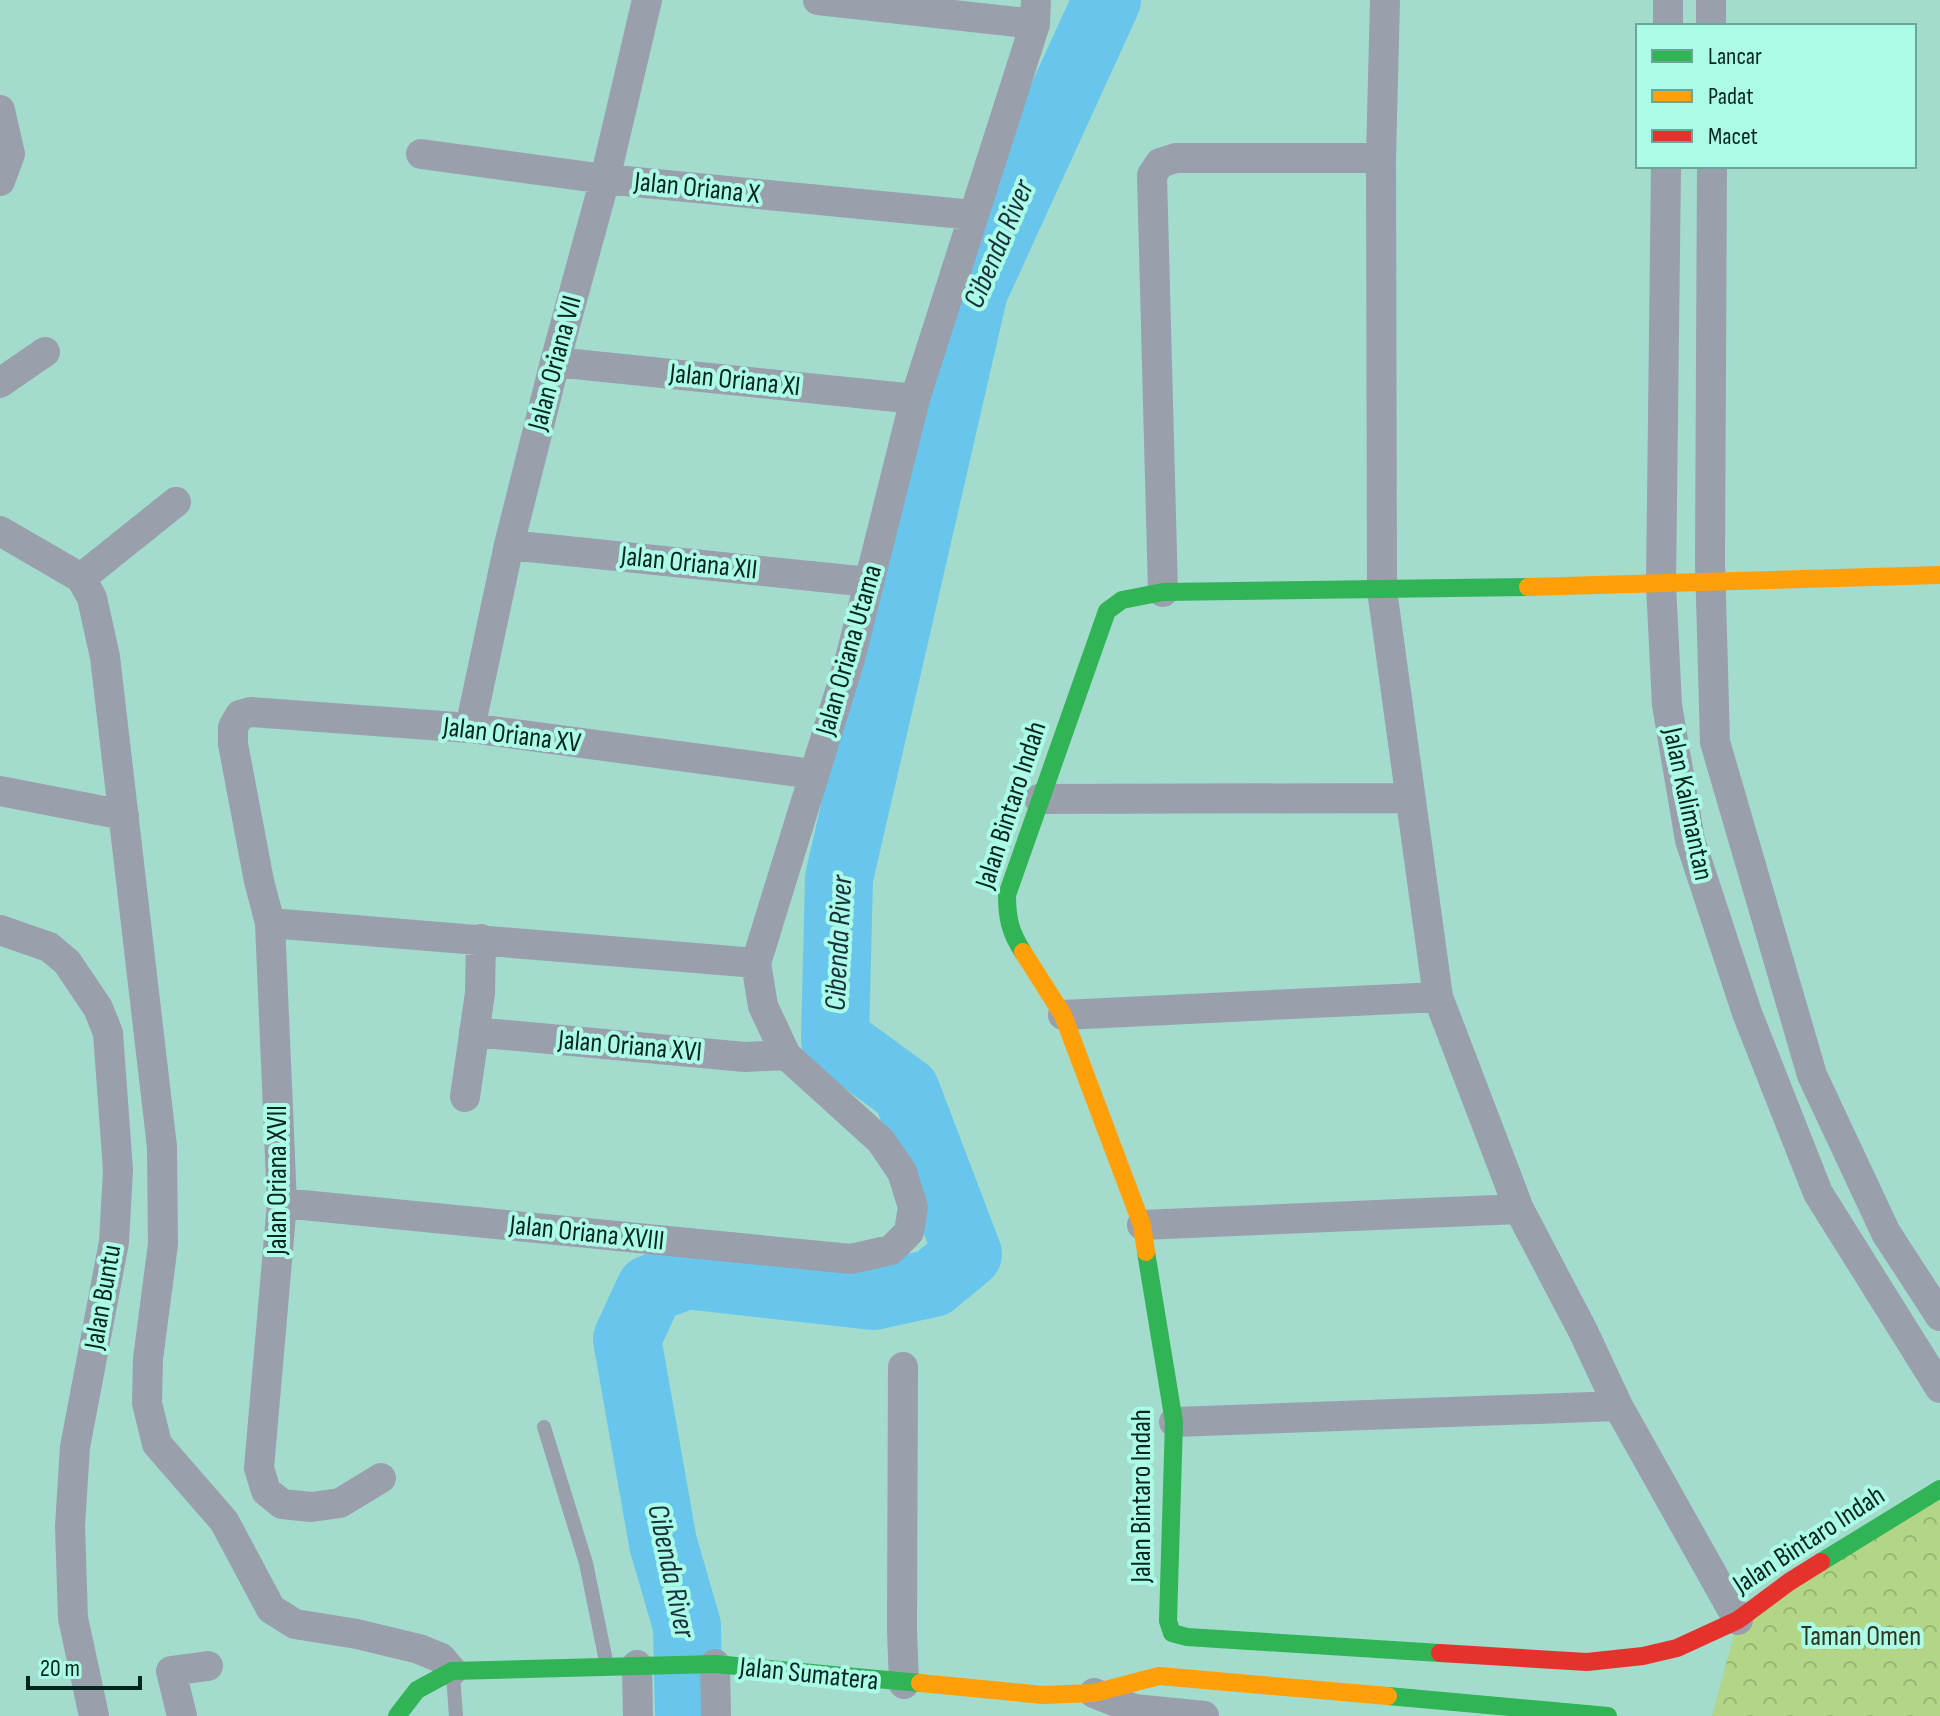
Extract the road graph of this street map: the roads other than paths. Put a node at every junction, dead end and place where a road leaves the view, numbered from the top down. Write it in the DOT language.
graph roads {
  1 [pos="647,0"];
  2 [pos="818,0"];
  3 [pos="1385,0"];
  4 [pos="1668,0"];
  5 [pos="1711,0"];
  6 [pos="1036,12"];
  7 [pos="1668,24"];
  8 [pos="1711,24"];
  9 [pos="0,110"];
  10 [pos="421,154"];
  11 [pos="1381,158"];
  12 [pos="1666,168"];
  13 [pos="1712,168"];
  14 [pos="605,179"];
  15 [pos="0,181"];
  16 [pos="973,215"];
  17 [pos="45,352"];
  18 [pos="555,362"];
  19 [pos="0,383"];
  20 [pos="915,399"];
  21 [pos="176,502"];
  22 [pos="0,531"];
  23 [pos="509,545"];
  24 [pos="1940,575"];
  25 [pos="869,582"];
  26 [pos="1711,583"];
  27 [pos="1661,585"];
  28 [pos="87,588"];
  29 [pos="1382,590"];
  30 [pos="1163,592"];
  31 [pos="470,728"];
  32 [pos="233,744"];
  33 [pos="813,774"];
  34 [pos="0,791"];
  35 [pos="1409,798"];
  36 [pos="1039,799"];
  37 [pos="124,815"];
  38 [pos="270,923"];
  39 [pos="0,930"];
  40 [pos="481,939"];
  41 [pos="756,963"];
  42 [pos="1438,997"];
  43 [pos="1063,1015"];
  44 [pos="474,1032"];
  45 [pos="786,1055"];
  46 [pos="465,1097"];
  47 [pos="282,1203"];
  48 [pos="1519,1209"];
  49 [pos="1142,1225"];
  50 [pos="891,1250"];
  51 [pos="1940,1316"];
  52 [pos="903,1367"];
  53 [pos="1940,1388"];
  54 [pos="1618,1406"];
  55 [pos="1174,1422"];
  56 [pos="544,1427"];
  57 [pos="381,1478"];
  58 [pos="1940,1489"];
  59 [pos="1738,1620"];
  60 [pos="705,1664"];
  61 [pos="631,1665"];
  62 [pos="208,1666"];
  63 [pos="452,1671"];
  64 [pos="1159,1676"];
  65 [pos="904,1684"];
  66 [pos="1094,1693"];
  67 [pos="1158,1713"];
  68 [pos="94,1716"];
  69 [pos="182,1716"];
  70 [pos="397,1716"];
  71 [pos="456,1716"];
  72 [pos="638,1716"];
  73 [pos="716,1716"];
  74 [pos="1204,1716"];
  75 [pos="1608,1716"];
  1 -- 14 [label="street, Jalan Oriana VII"];
  2 -- 6 [label="street"];
  3 -- 11 [label="street"];
  4 -- 7 [label="street"];
  5 -- 8 [label="street"];
  6 -- 16 [label="street, Jalan Oriana Utama"];
  9 -- 15 [label="street"];
  10 -- 14 [label="street, Jalan Oriana X"];
  11 -- 29 [label="street"];
  11 -- 30 [label="street"];
  12 -- 27 [label="street, Jalan Kalimantan"];
  13 -- 26 [label="street, Jalan Kalimantan"];
  14 -- 16 [label="street, Jalan Oriana X"];
  14 -- 18 [label="street, Jalan Oriana VII"];
  16 -- 20 [label="street, Jalan Oriana Utama"];
  17 -- 19 [label="street"];
  18 -- 20 [label="street, Jalan Oriana XI"];
  18 -- 23 [label="street, Jalan Oriana VII"];
  20 -- 25 [label="street, Jalan Oriana Utama"];
  21 -- 28 [label="street"];
  22 -- 28 [label="street"];
  23 -- 25 [label="street, Jalan Oriana XII"];
  23 -- 31 [label="street, Jalan Oriana VII"];
  24 -- 26 [label="street"];
  25 -- 33 [label="street, Jalan Oriana Utama"];
  26 -- 27 [label="street"];
  26 -- 51 [label="street, Jalan Kalimantan"];
  27 -- 29 [label="street"];
  27 -- 53 [label="street, Jalan Kalimantan"];
  28 -- 37 [label="street"];
  29 -- 30 [label="street"];
  29 -- 35 [label="street"];
  30 -- 36 [label="street, Jalan Bintaro Indah"];
  31 -- 32 [label="street, Jalan Oriana XV"];
  31 -- 33 [label="street, Jalan Oriana XV"];
  32 -- 38 [label="street, Jalan Oriana XVII"];
  33 -- 41 [label="street, Jalan Oriana Utama"];
  34 -- 37 [label="street"];
  35 -- 36 [label="street"];
  35 -- 42 [label="street"];
  36 -- 43 [label="street, Jalan Bintaro Indah"];
  37 -- 63 [label="street"];
  38 -- 40 [label="street"];
  38 -- 47 [label="street, Jalan Oriana XVII"];
  39 -- 68 [label="street, Jalan Buntu"];
  40 -- 41 [label="street"];
  40 -- 44 [label="street"];
  41 -- 45 [label="street, Jalan Oriana Utama"];
  42 -- 43 [label="street"];
  42 -- 48 [label="street"];
  43 -- 49 [label="street, Jalan Bintaro Indah"];
  44 -- 45 [label="street, Jalan Oriana XVI"];
  44 -- 46 [label="street"];
  45 -- 50 [label="street, Jalan Oriana Utama"];
  47 -- 50 [label="street, Jalan Oriana XVIII"];
  47 -- 57 [label="street, Jalan Oriana XVII"];
  48 -- 49 [label="street"];
  48 -- 54 [label="street"];
  49 -- 55 [label="street, Jalan Bintaro Indah"];
  52 -- 65 [label="street"];
  54 -- 55 [label="street"];
  54 -- 59 [label="street"];
  55 -- 59 [label="street, Jalan Bintaro Indah"];
  56 -- 61 [label="lane"];
  58 -- 59 [label="street, Jalan Bintaro Indah"];
  60 -- 61 [label="street, Jalan Sumatera"];
  60 -- 65 [label="street, Jalan Sumatera"];
  60 -- 73 [label="street"];
  61 -- 63 [label="street, Jalan Sumatera"];
  61 -- 72 [label="street"];
  62 -- 69 [label="street"];
  63 -- 70 [label="street, Jalan Sumatera"];
  63 -- 71 [label="lane"];
  64 -- 66 [label="street, Jalan Sumatera"];
  64 -- 67 [label="street"];
  64 -- 75 [label="street, Jalan Sumatera"];
  65 -- 66 [label="street, Jalan Sumatera"];
  66 -- 67 [label="street, Jalan Sumatera"];
  67 -- 74 [label="street, Jalan Sumatera"];
}
